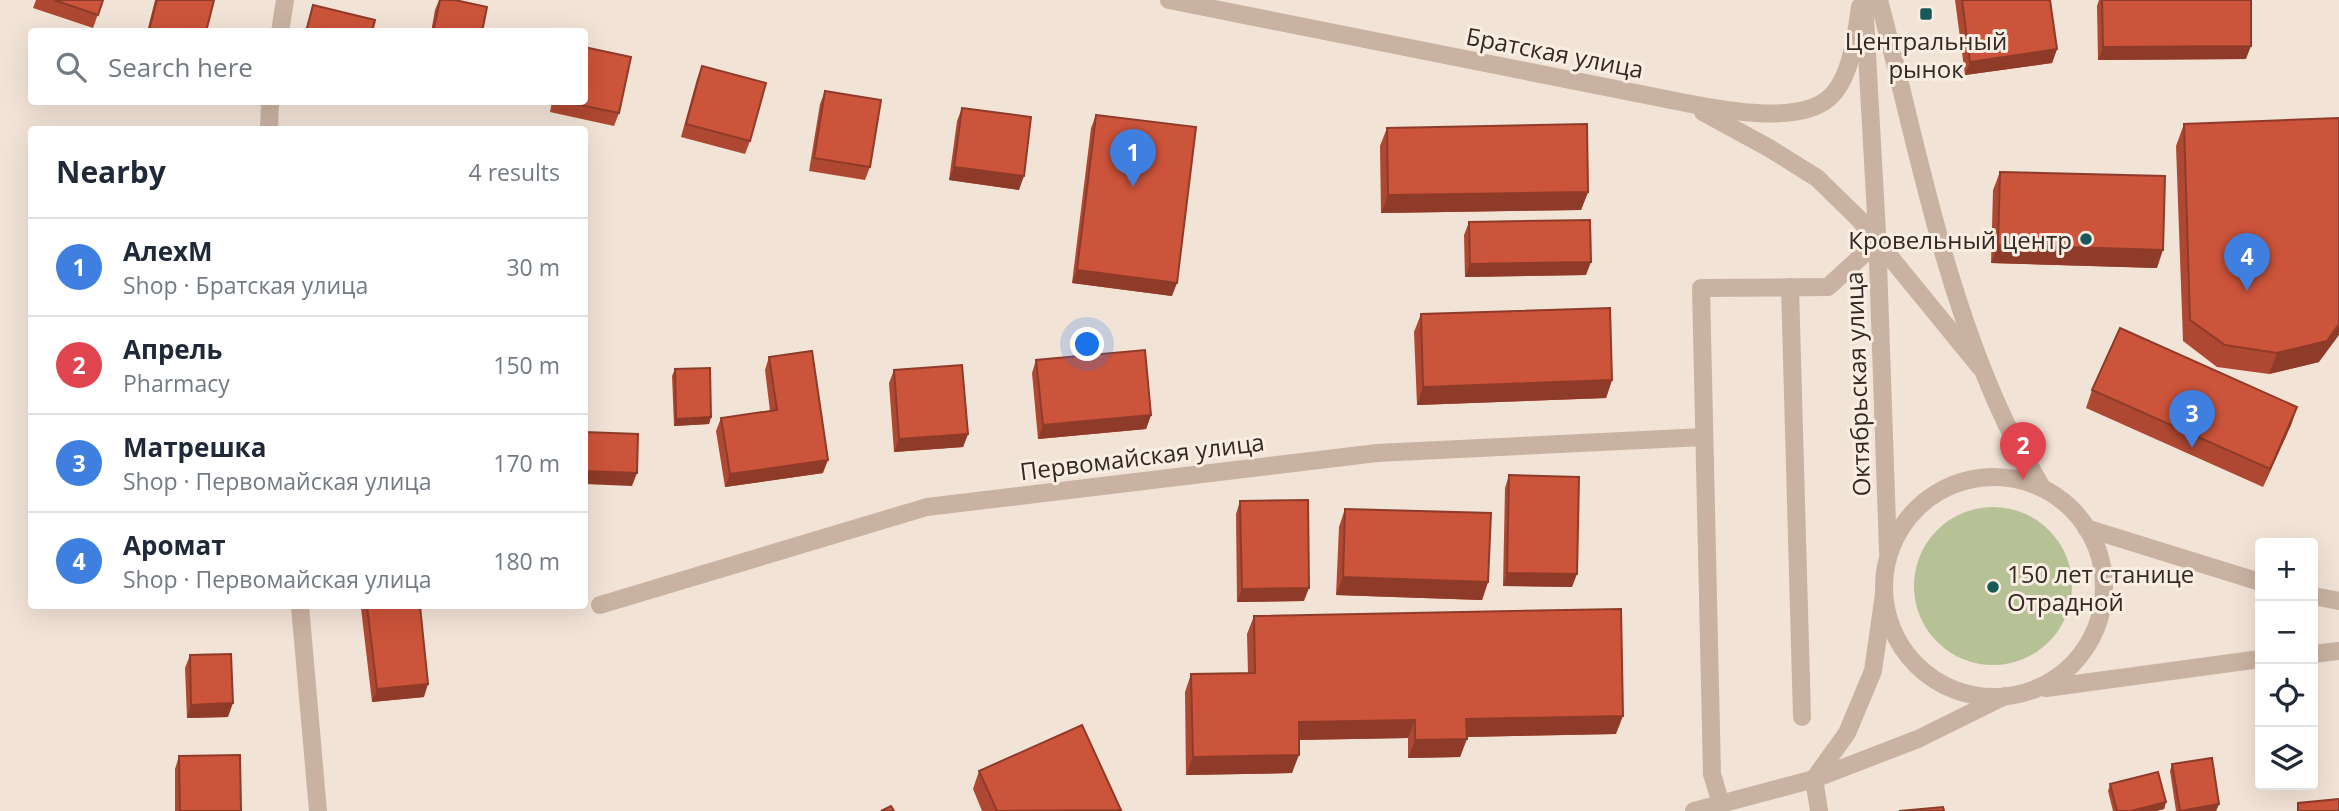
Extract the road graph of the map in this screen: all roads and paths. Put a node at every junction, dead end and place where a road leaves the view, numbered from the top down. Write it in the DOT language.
graph roads {
  1 [pos="285,0"];
  2 [pos="1169,0"];
  3 [pos="1862,0"];
  4 [pos="1879,0"];
  5 [pos="281,28"];
  6 [pos="1686,103"];
  7 [pos="270,105"];
  8 [pos="269,126"];
  9 [pos="1877,242"];
  10 [pos="1790,287"];
  11 [pos="1984,372"];
  12 [pos="1704,436"];
  13 [pos="2042,488"];
  14 [pos="2086,528"];
  15 [pos="1888,556"];
  16 [pos="2255,580"];
  17 [pos="1884,594"];
  18 [pos="2318,597"];
  19 [pos="2339,600"];
  20 [pos="600,605"];
  21 [pos="300,609"];
  22 [pos="2339,651"];
  23 [pos="2318,653"];
  24 [pos="2255,660"];
  25 [pos="2035,689"];
  26 [pos="2005,696"];
  27 [pos="1802,717"];
  28 [pos="1814,779"];
  29 [pos="1720,804"];
  30 [pos="318,811"];
  31 [pos="1694,811"];
  32 [pos="1819,811"];
  1 -- 5 [label="street"];
  2 -- 6 [label="street, Братская улица"];
  3 -- 6 [label="street, Братская улица"];
  3 -- 9 [label="street, Октябрьская улица"];
  4 -- 11 [label="street"];
  6 -- 9 [label="street"];
  7 -- 8 [label="street"];
  9 -- 10 [label="street"];
  9 -- 11 [label="street"];
  9 -- 15 [label="street, Октябрьская улица"];
  10 -- 12 [label="street"];
  10 -- 27 [label="street"];
  11 -- 13 [label="street"];
  12 -- 20 [label="street, Первомайская улица"];
  12 -- 29 [label="street"];
  13 -- 14 [label="street"];
  13 -- 15 [label="street"];
  14 -- 16 [label="street"];
  14 -- 25 [label="street"];
  15 -- 17 [label="street"];
  17 -- 26 [label="street"];
  17 -- 28 [label="street"];
  18 -- 19 [label="street"];
  21 -- 30 [label="street"];
  22 -- 23 [label="street"];
  24 -- 25 [label="street"];
  25 -- 26 [label="street"];
  26 -- 28 [label="street"];
  28 -- 29 [label="street"];
  28 -- 32 [label="street"];
  29 -- 31 [label="street"];
}
